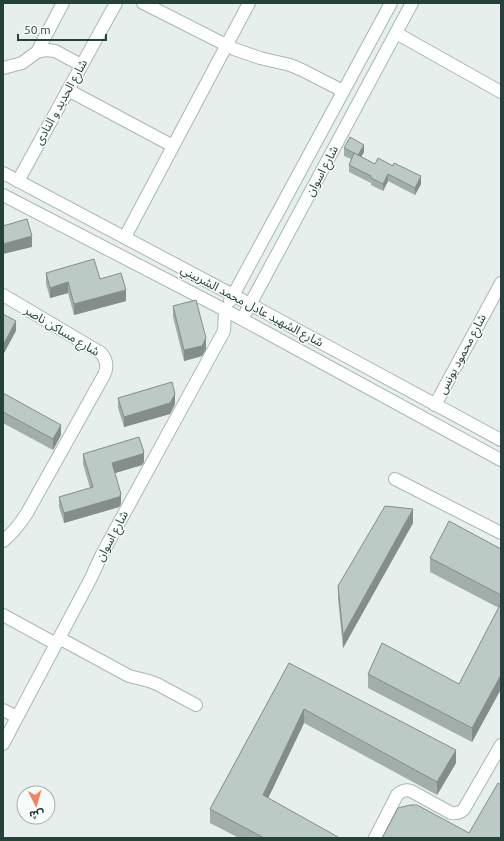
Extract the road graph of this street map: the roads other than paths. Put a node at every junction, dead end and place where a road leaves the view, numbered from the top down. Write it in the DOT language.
graph roads {
  1 [pos="63,3"];
  2 [pos="116,3"];
  3 [pos="143,3"];
  4 [pos="248,3"];
  5 [pos="391,3"];
  6 [pos="412,3"];
  7 [pos="396,33"];
  8 [pos="226,45"];
  9 [pos="38,52"];
  10 [pos="81,65"];
  11 [pos="3,68"];
  12 [pos="68,90"];
  13 [pos="344,91"];
  14 [pos="501,92"];
  15 [pos="173,146"];
  16 [pos="3,173"];
  17 [pos="18,181"];
  18 [pos="3,194"];
  19 [pos="125,237"];
  20 [pos="501,283"];
  21 [pos="3,295"];
  22 [pos="233,295"];
  23 [pos="250,304"];
  24 [pos="225,310"];
  25 [pos="242,320"];
  26 [pos="224,331"];
  27 [pos="435,405"];
  28 [pos="501,440"];
  29 [pos="501,460"];
  30 [pos="395,479"];
  31 [pos="501,534"];
  32 [pos="3,541"];
  33 [pos="3,615"];
  34 [pos="58,641"];
  35 [pos="196,705"];
  36 [pos="3,710"];
  37 [pos="17,717"];
  38 [pos="3,744"];
  39 [pos="501,745"];
  40 [pos="375,838"];
  1 -- 9 [label="street"];
  2 -- 10 [label="street, شارع الحديد و النادى"];
  3 -- 8 [label="street"];
  4 -- 8 [label="street"];
  5 -- 13 [label="street, شارع اسوان"];
  6 -- 7 [label="street, شارع اسوان"];
  7 -- 14 [label="street"];
  7 -- 23 [label="street, شارع اسوان"];
  8 -- 13 [label="street"];
  8 -- 15 [label="street"];
  9 -- 10 [label="street"];
  9 -- 11 [label="street"];
  10 -- 12 [label="street, شارع الحديد و النادى"];
  12 -- 15 [label="street"];
  12 -- 17 [label="street, شارع الحديد و النادى"];
  13 -- 22 [label="street, شارع اسوان"];
  15 -- 19 [label="street"];
  16 -- 17 [label="street, شارع الشهيد عادل محمد الشربيني"];
  17 -- 19 [label="street, شارع الشهيد عادل محمد الشربيني"];
  18 -- 24 [label="street, شارع الشهيد عادل محمد الشربيني"];
  19 -- 22 [label="street, شارع الشهيد عادل محمد الشربيني"];
  20 -- 27 [label="street, شارع محمود يونس"];
  21 -- 32 [label="street, شارع مساكن ناصر"];
  22 -- 23 [label="street, شارع الشهيد عادل محمد الشربيني"];
  22 -- 24 [label="street, شارع اسوان"];
  23 -- 25 [label="street, شارع اسوان"];
  23 -- 27 [label="street, شارع الشهيد عادل محمد الشربيني"];
  24 -- 25 [label="street, شارع الشهيد عادل محمد الشربيني"];
  24 -- 26 [label="street, شارع اسوان"];
  25 -- 26 [label="street, شارع اسوان"];
  25 -- 29 [label="street, شارع الشهيد عادل محمد الشربيني"];
  26 -- 34 [label="street, شارع اسوان"];
  27 -- 28 [label="street, شارع الشهيد عادل محمد الشربيني"];
  30 -- 31 [label="street"];
  33 -- 34 [label="street"];
  34 -- 35 [label="street"];
  34 -- 37 [label="street, شارع اسوان"];
  36 -- 37 [label="street"];
  37 -- 38 [label="street, شارع اسوان"];
  39 -- 40 [label="street"];
}
